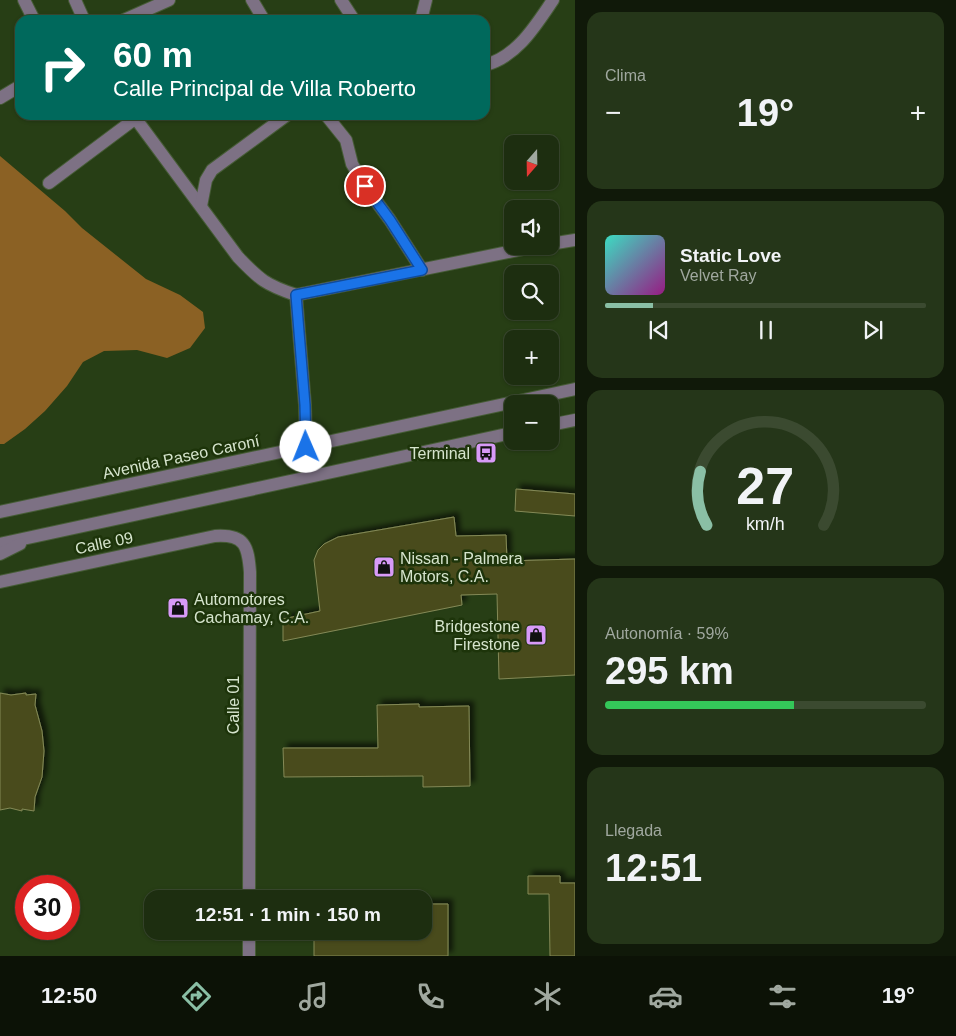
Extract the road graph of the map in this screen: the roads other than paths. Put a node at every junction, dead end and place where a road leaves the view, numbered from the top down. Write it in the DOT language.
graph roads {
  1 [pos="24,0"];
  2 [pos="75,0"];
  3 [pos="169,0"];
  4 [pos="252,0"];
  5 [pos="341,0"];
  6 [pos="426,0"];
  7 [pos="553,0"];
  8 [pos="32,15"];
  9 [pos="82,15"];
  10 [pos="135,15"];
  11 [pos="261,15"];
  12 [pos="351,15"];
  13 [pos="422,15"];
  14 [pos="490,63"];
  15 [pos="15,89"];
  16 [pos="0,98"];
  17 [pos="131,120"];
  18 [pos="139,120"];
  19 [pos="280,120"];
  20 [pos="330,120"];
  21 [pos="49,182"];
  22 [pos="201,206"];
  23 [pos="575,240"];
  24 [pos="559,243"];
  25 [pos="504,253"];
  26 [pos="422,270"];
  27 [pos="296,295"];
  28 [pos="575,389"];
  29 [pos="575,420"];
  30 [pos="559,423"];
  31 [pos="504,435"];
  32 [pos="306,447"];
  33 [pos="0,512"];
  34 [pos="33,536"];
  35 [pos="215,536"];
  36 [pos="0,544"];
  37 [pos="0,554"];
  38 [pos="0,582"];
  39 [pos="249,890"];
  40 [pos="249,940"];
  41 [pos="249,956"];
  1 -- 8 [label="street"];
  2 -- 9 [label="street"];
  3 -- 10 [label="street"];
  4 -- 11 [label="street"];
  5 -- 12 [label="street"];
  6 -- 13 [label="street"];
  7 -- 14 [label="street"];
  15 -- 16 [label="street"];
  17 -- 21 [label="street"];
  18 -- 22 [label="street"];
  19 -- 22 [label="street"];
  20 -- 26 [label="street"];
  22 -- 27 [label="street"];
  23 -- 24 [label="street"];
  25 -- 26 [label="street"];
  26 -- 27 [label="street"];
  27 -- 32 [label="street"];
  28 -- 32 [label="street, Avenida Paseo Caroní"];
  29 -- 30 [label="street"];
  31 -- 34 [label="street"];
  32 -- 33 [label="street, Avenida Paseo Caroní"];
  34 -- 36 [label="street"];
  34 -- 37 [label="street"];
  35 -- 38 [label="street, Calle 09"];
  35 -- 39 [label="street, Calle 01"];
  40 -- 41 [label="street"];
}
